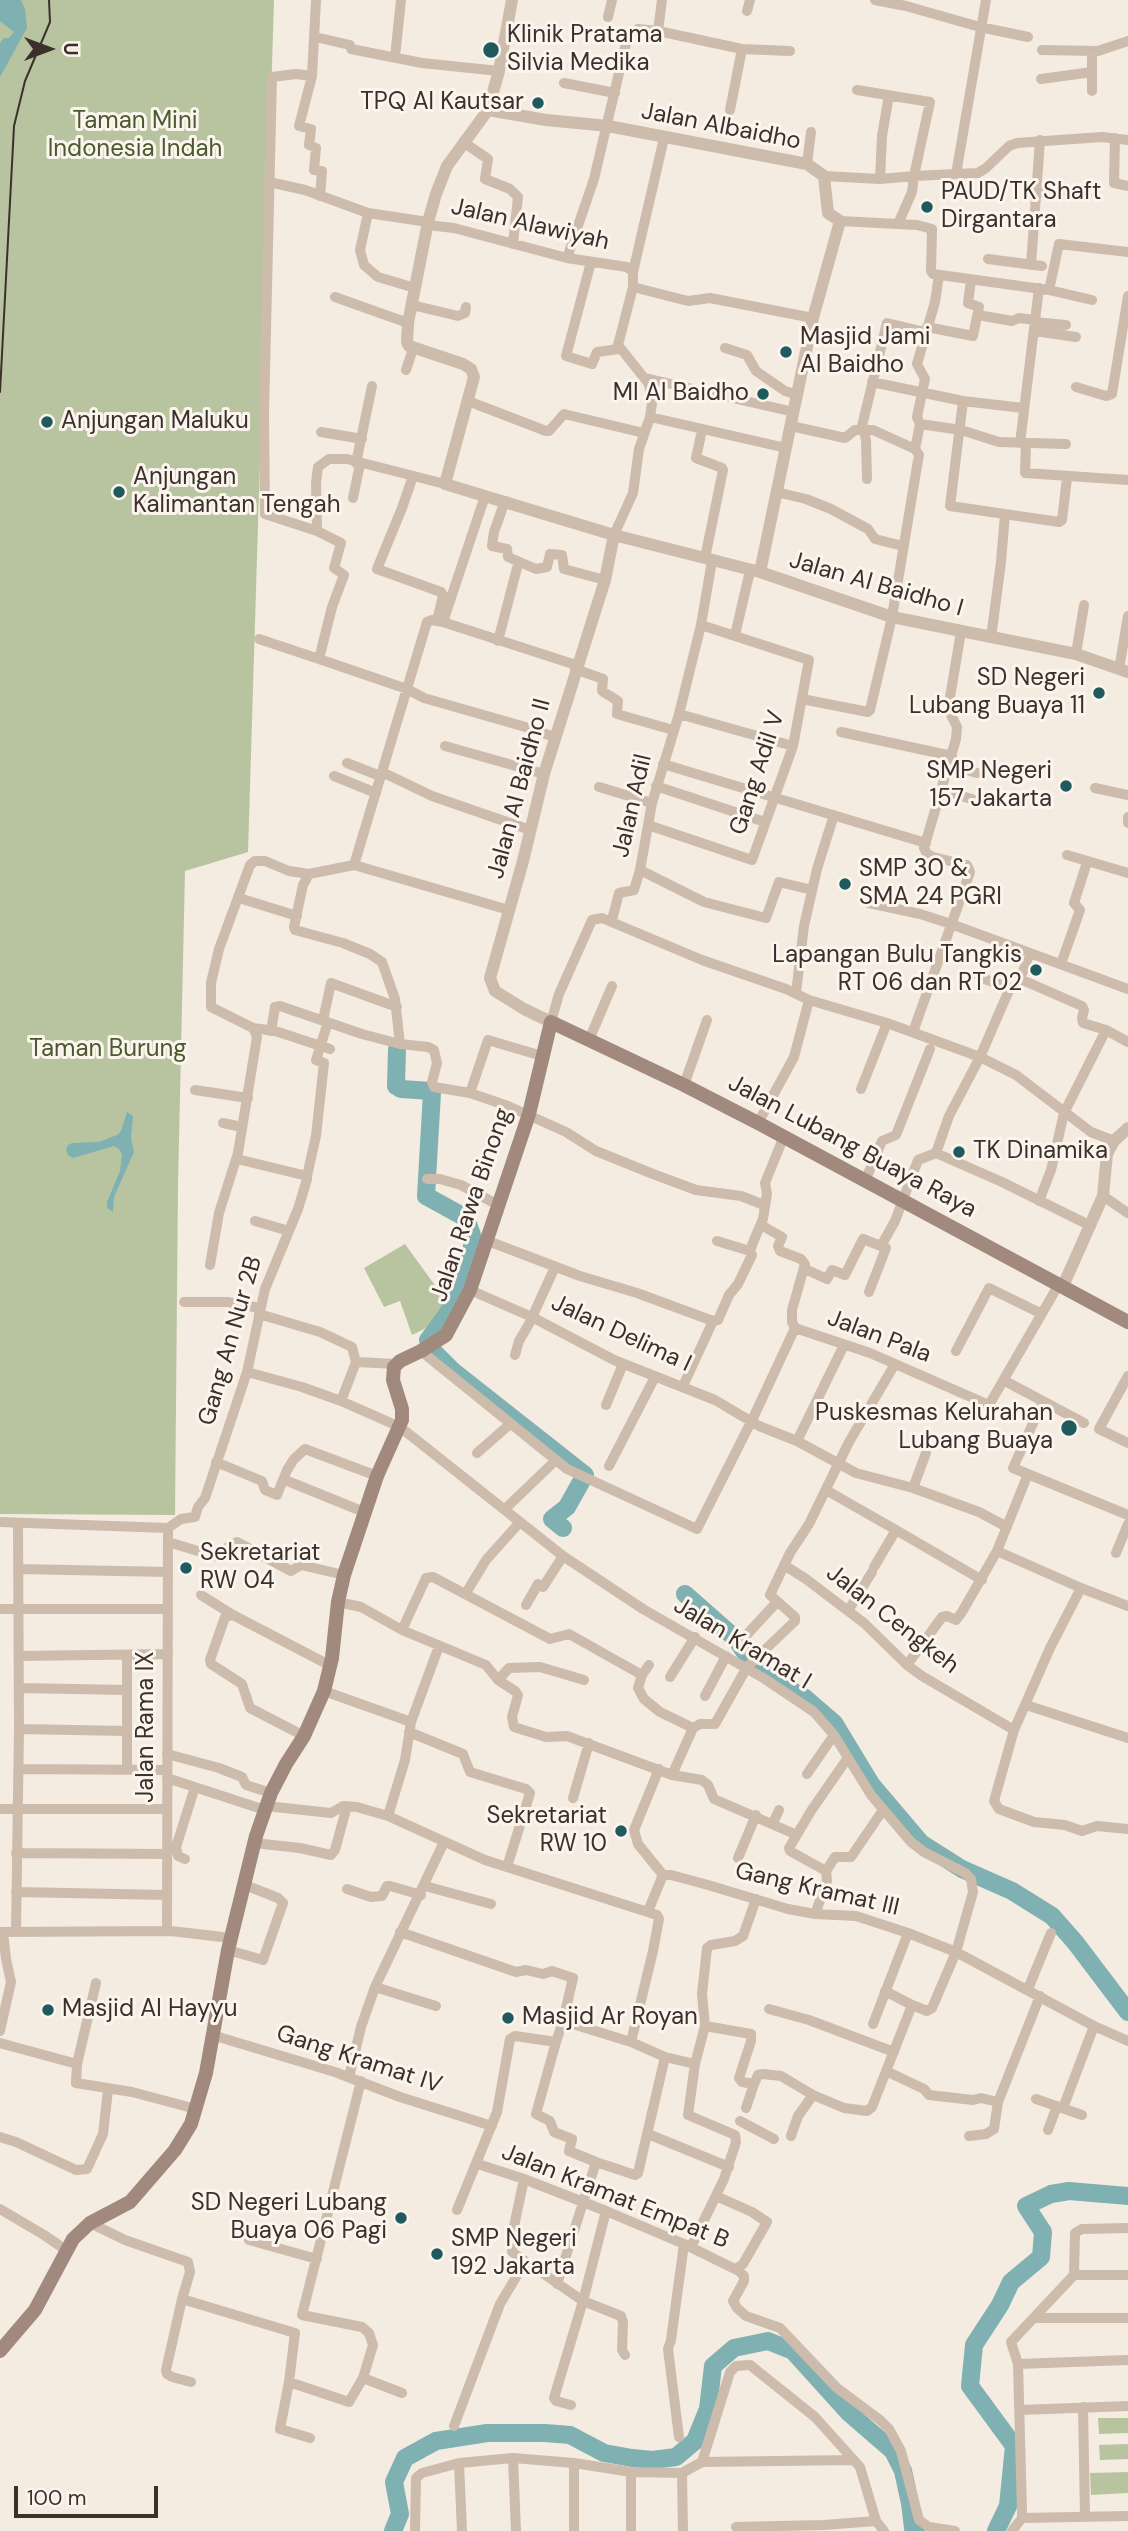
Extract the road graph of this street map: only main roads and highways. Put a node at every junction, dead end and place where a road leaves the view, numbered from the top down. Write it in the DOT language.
graph roads {
  1 [pos="551,1022"];
  2 [pos="1128,1322"];
  3 [pos="0,2351"];
  1 -- 2 [label="main road, Jalan Lubang Buaya Raya"];
  1 -- 3 [label="main road, Jalan Rawa Binong"];
}
